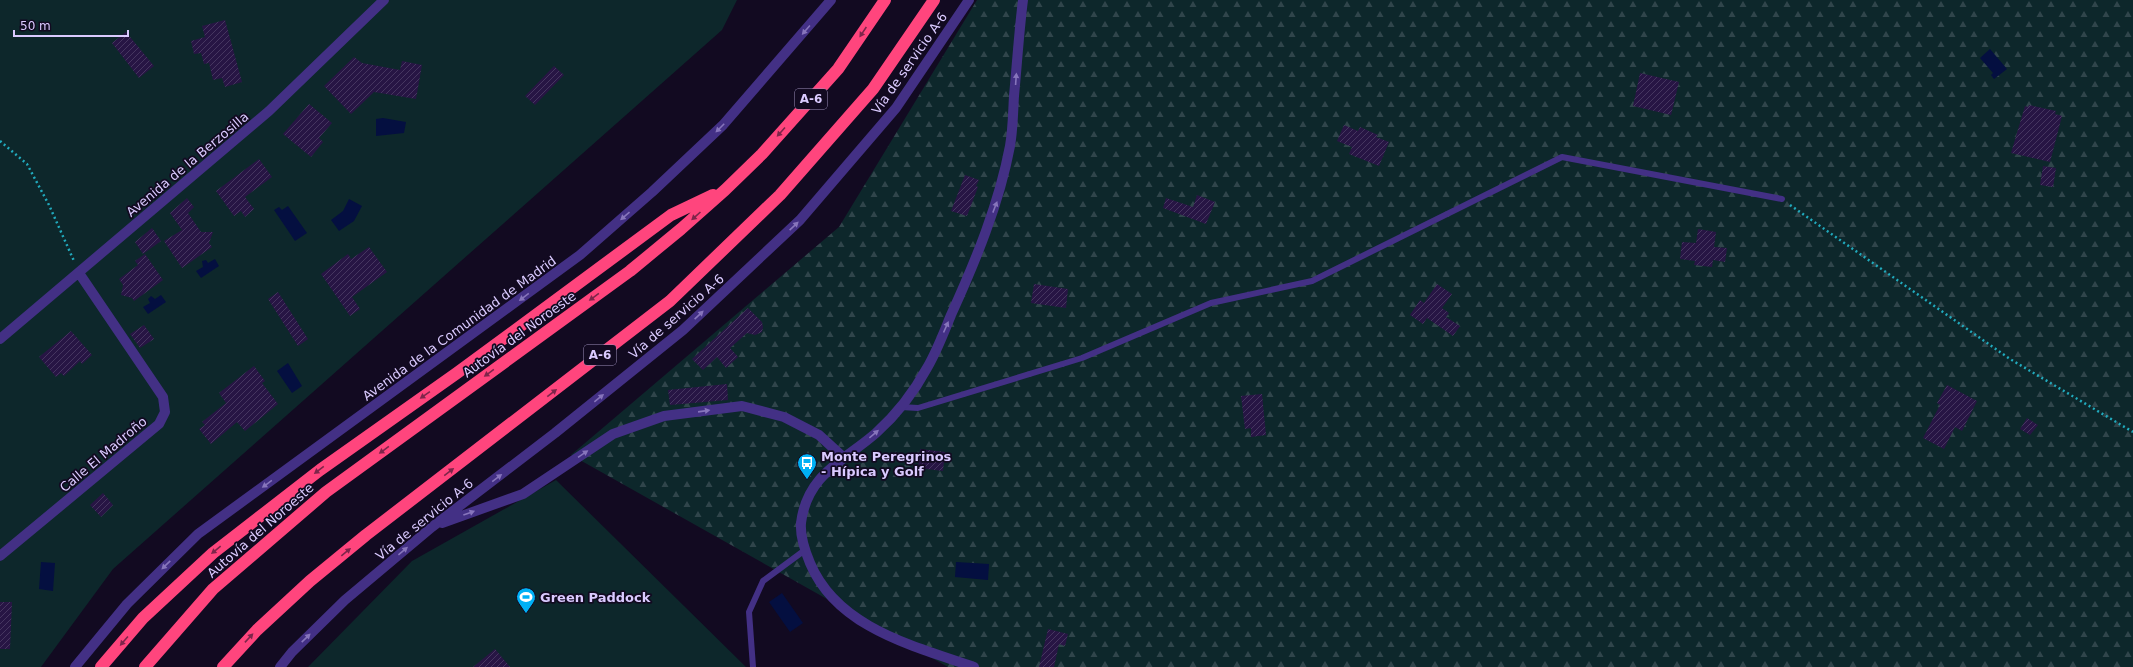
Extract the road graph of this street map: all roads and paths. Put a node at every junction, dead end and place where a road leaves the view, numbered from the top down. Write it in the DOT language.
graph roads {
  1 [pos="384,0"];
  2 [pos="831,0"];
  3 [pos="885,0"];
  4 [pos="934,0"];
  5 [pos="969,0"];
  6 [pos="1023,0"];
  7 [pos="0,141"];
  8 [pos="725,190"];
  9 [pos="1782,199"];
  10 [pos="79,273"];
  11 [pos="0,339"];
  12 [pos="901,407"];
  13 [pos="2133,432"];
  14 [pos="843,458"];
  15 [pos="432,527"];
  16 [pos="805,550"];
  17 [pos="0,556"];
  18 [pos="75,667"];
  19 [pos="101,667"];
  20 [pos="145,667"];
  21 [pos="223,667"];
  22 [pos="280,667"];
  23 [pos="753,667"];
  24 [pos="974,667"];
  1 -- 10 [label="street, Avenida de la Berzosilla"];
  2 -- 18 [label="street, Avenida de la Comunidad de Madrid, one-way"];
  3 -- 8 [label="highway, Autovía del Noroeste / A-6, one-way"];
  21 -- 4 [label="highway, A-6, one-way"];
  15 -- 5 [label="street, Vía de servicio A-6, one-way"];
  12 -- 6 [label="street, one-way"];
  7 -- 10 [label="path"];
  8 -- 19 [label="highway, one-way"];
  8 -- 20 [label="highway, Autovía del Noroeste / A-6, one-way"];
  9 -- 12 [label="lane"];
  9 -- 13 [label="path"];
  10 -- 11 [label="street, Avenida de la Berzosilla"];
  10 -- 17 [label="street, Calle El Madroño"];
  14 -- 12 [label="street, one-way"];
  15 -- 14 [label="street, one-way"];
  14 -- 16 [label="street"];
  22 -- 15 [label="street, Vía de servicio A-6, one-way"];
  16 -- 23 [label="lane"];
  16 -- 24 [label="street"];
}
